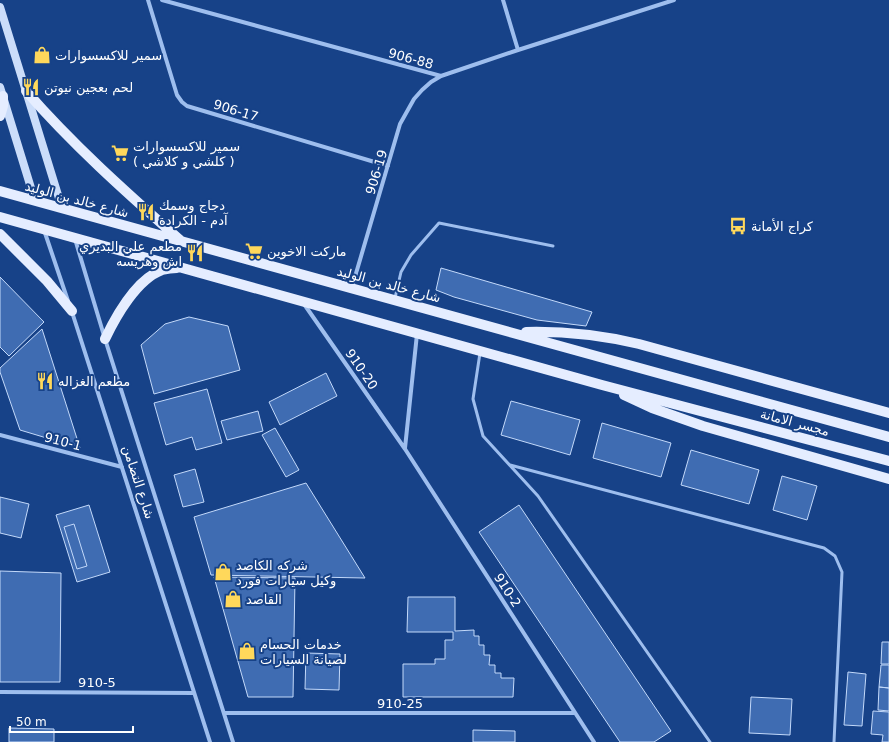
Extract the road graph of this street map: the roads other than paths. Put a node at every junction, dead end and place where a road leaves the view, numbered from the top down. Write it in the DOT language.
graph roads {
  1 [pos="148,0"];
  2 [pos="162,0"];
  3 [pos="503,0"];
  4 [pos="674,0"];
  5 [pos="0,7"];
  6 [pos="518,50"];
  7 [pos="441,76"];
  8 [pos="26,91"];
  9 [pos="1,92"];
  10 [pos="0,116"];
  11 [pos="388,166"];
  12 [pos="0,191"];
  13 [pos="35,201"];
  14 [pos="62,208"];
  15 [pos="0,218"];
  16 [pos="44,230"];
  17 [pos="0,234"];
  18 [pos="75,238"];
  19 [pos="181,241"];
  20 [pos="553,246"];
  21 [pos="179,267"];
  22 [pos="352,288"];
  23 [pos="394,300"];
  24 [pos="302,302"];
  25 [pos="72,311"];
  26 [pos="417,333"];
  27 [pos="516,333"];
  28 [pos="105,339"];
  29 [pos="481,351"];
  30 [pos="602,385"];
  31 [pos="702,385"];
  32 [pos="889,413"];
  33 [pos="0,435"];
  34 [pos="889,437"];
  35 [pos="405,449"];
  36 [pos="889,461"];
  37 [pos="510,465"];
  38 [pos="122,467"];
  39 [pos="889,479"];
  40 [pos="0,692"];
  41 [pos="194,693"];
  42 [pos="224,713"];
  43 [pos="575,713"];
  44 [pos="210,742"];
  45 [pos="233,742"];
  46 [pos="594,742"];
  47 [pos="710,742"];
  48 [pos="834,742"];
  1 -- 11 [label="street, 906-17"];
  2 -- 7 [label="street, 906-88"];
  3 -- 6 [label="street"];
  4 -- 6 [label="street, 906-88"];
  5 -- 8 [label="street"];
  6 -- 7 [label="street, 906-88"];
  7 -- 11 [label="street, 906-19"];
  8 -- 14 [label="street"];
  8 -- 19 [label="main road"];
  9 -- 10 [label="main road"];
  9 -- 13 [label="street"];
  11 -- 22 [label="street, 906-19"];
  12 -- 13 [label="main road, شارع خالد بن الوليد"];
  13 -- 14 [label="main road, شارع خالد بن الوليد"];
  14 -- 19 [label="main road, شارع خالد بن الوليد"];
  15 -- 16 [label="main road"];
  16 -- 18 [label="main road"];
  16 -- 25 [label="street, شارع التضامن"];
  17 -- 25 [label="main road"];
  18 -- 21 [label="main road"];
  18 -- 28 [label="street, شارع التضامن"];
  19 -- 22 [label="main road, شارع خالد بن الوليد"];
  20 -- 23 [label="lane"];
  21 -- 24 [label="main road"];
  21 -- 28 [label="main road"];
  22 -- 23 [label="main road, شارع خالد بن الوليد"];
  23 -- 27 [label="main road, شارع خالد بن الوليد"];
  24 -- 26 [label="main road"];
  24 -- 35 [label="street, 910-20"];
  25 -- 38 [label="street, شارع التضامن"];
  26 -- 29 [label="main road"];
  26 -- 35 [label="street"];
  27 -- 31 [label="main road, شارع خالد بن الوليد"];
  27 -- 32 [label="main road"];
  28 -- 42 [label="street, شارع التضامن"];
  29 -- 30 [label="main road"];
  29 -- 37 [label="lane"];
  30 -- 36 [label="main road, مجسر الامانة"];
  30 -- 39 [label="main road"];
  31 -- 34 [label="main road, مجسر الامانة"];
  33 -- 38 [label="street, 910-1"];
  35 -- 43 [label="street, 910-2"];
  37 -- 47 [label="lane"];
  37 -- 48 [label="lane"];
  38 -- 41 [label="street, شارع التضامن"];
  40 -- 41 [label="street, 910-5"];
  41 -- 44 [label="street, شارع التضامن"];
  42 -- 43 [label="street, 910-25"];
  42 -- 45 [label="street, شارع التضامن"];
  43 -- 46 [label="street, 910-2"];
}
